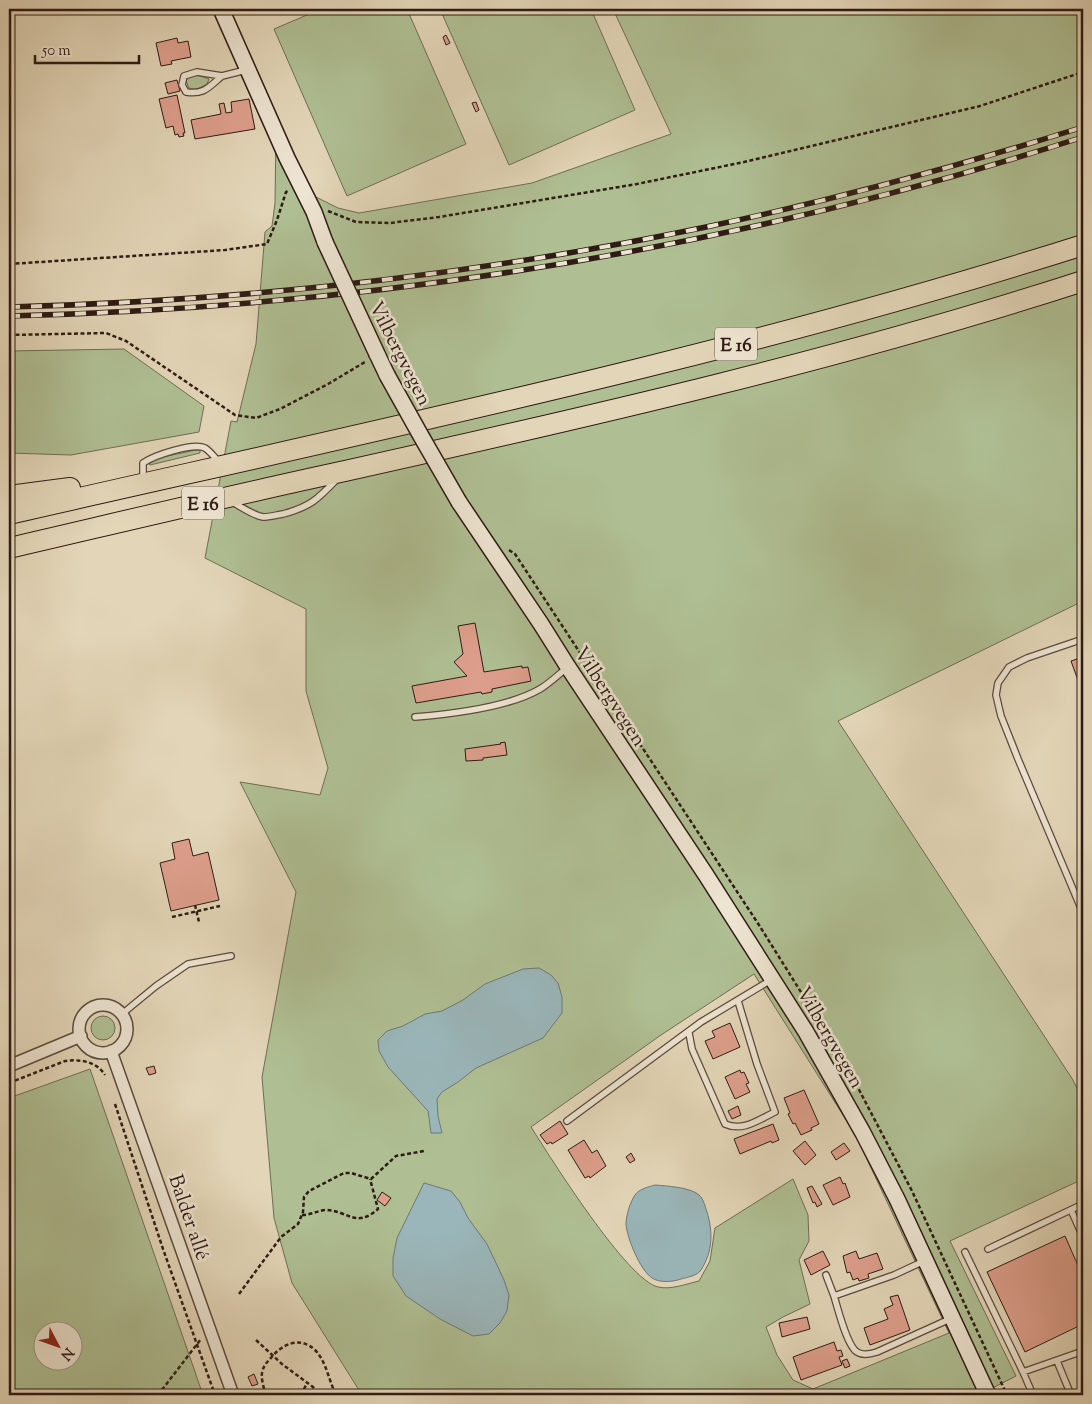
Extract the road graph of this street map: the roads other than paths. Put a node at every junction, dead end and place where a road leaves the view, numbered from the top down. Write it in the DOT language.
graph roads {
  1 [pos="221,9"];
  2 [pos="248,70"];
  3 [pos="222,76"];
  4 [pos="1083,246"];
  5 [pos="1083,281"];
  6 [pos="344,471"];
  7 [pos="142,484"];
  8 [pos="9,496"];
  9 [pos="226,498"];
  10 [pos="9,514"];
  11 [pos="9,548"];
  12 [pos="1083,639"];
  13 [pos="568,668"];
  14 [pos="415,717"];
  15 [pos="1083,913"];
  16 [pos="231,956"];
  17 [pos="773,978"];
  18 [pos="738,1001"];
  19 [pos="122,1014"];
  20 [pos="689,1033"];
  21 [pos="81,1036"];
  22 [pos="111,1051"];
  23 [pos="9,1066"];
  24 [pos="567,1121"];
  25 [pos="1083,1204"];
  26 [pos="1071,1210"];
  27 [pos="1083,1237"];
  28 [pos="988,1249"];
  29 [pos="965,1252"];
  30 [pos="926,1260"];
  31 [pos="826,1274"];
  32 [pos="834,1296"];
  33 [pos="952,1318"];
  34 [pos="1083,1351"];
  35 [pos="1057,1360"];
  36 [pos="1023,1372"];
  37 [pos="233,1395"];
  38 [pos="988,1395"];
  39 [pos="1033,1395"];
  40 [pos="1071,1395"];
  1 -- 2 [label="main road, Vilbergvegen"];
  2 -- 3 [label="lane"];
  2 -- 13 [label="main road, Vilbergvegen, bridge"];
  3 -- 3 [label="lane"];
  4 -- 7 [label="highway, E 16"];
  5 -- 6 [label="highway, E 16"];
  6 -- 9 [label="highway, E 16"];
  6 -- 9 [label="lane"];
  7 -- 8 [label="highway, E 16"];
  7 -- 10 [label="highway, E 16"];
  9 -- 11 [label="highway, E 16"];
  12 -- 15 [label="lane"];
  13 -- 14 [label="lane"];
  13 -- 17 [label="main road, Vilbergvegen"];
  16 -- 19 [label="lane"];
  17 -- 18 [label="lane"];
  17 -- 30 [label="main road, Vilbergvegen"];
  18 -- 20 [label="lane"];
  18 -- 20 [label="lane"];
  19 -- 21 [label="street"];
  19 -- 22 [label="street"];
  20 -- 24 [label="lane"];
  21 -- 22 [label="street"];
  21 -- 23 [label="street"];
  22 -- 37 [label="street, Balder allé"];
  25 -- 26 [label="lane"];
  26 -- 27 [label="lane"];
  26 -- 28 [label="lane"];
  29 -- 36 [label="lane"];
  30 -- 32 [label="lane"];
  30 -- 33 [label="main road, Vilbergvegen"];
  31 -- 32 [label="lane"];
  32 -- 33 [label="lane"];
  33 -- 38 [label="main road, Vilbergvegen"];
  34 -- 35 [label="lane"];
  35 -- 36 [label="lane"];
  35 -- 40 [label="lane"];
  36 -- 39 [label="lane"];
}
